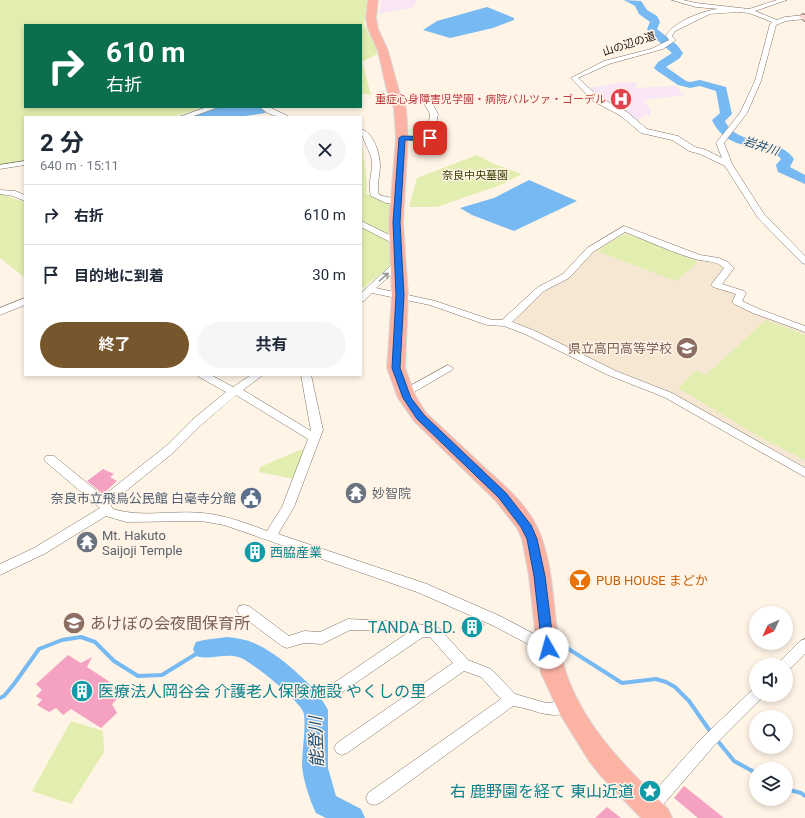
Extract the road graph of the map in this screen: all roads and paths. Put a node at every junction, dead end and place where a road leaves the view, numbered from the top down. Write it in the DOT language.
graph roads {
  1 [pos="373,0"];
  2 [pos="675,0"];
  3 [pos="784,0"];
  4 [pos="737,10"];
  5 [pos="750,11"];
  6 [pos="804,17"];
  7 [pos="777,22"];
  8 [pos="429,105"];
  9 [pos="212,108"];
  10 [pos="265,108"];
  11 [pos="186,116"];
  12 [pos="283,116"];
  13 [pos="362,131"];
  14 [pos="402,138"];
  15 [pos="24,163"];
  16 [pos="728,164"];
  17 [pos="0,167"];
  18 [pos="0,192"];
  19 [pos="24,198"];
  20 [pos="397,202"];
  21 [pos="362,224"];
  22 [pos="397,242"];
  23 [pos="805,261"];
  24 [pos="398,264"];
  25 [pos="370,290"];
  26 [pos="400,295"];
  27 [pos="362,298"];
  28 [pos="0,299"];
  29 [pos="24,301"];
  30 [pos="4,310"];
  31 [pos="505,323"];
  32 [pos="805,329"];
  33 [pos="448,368"];
  34 [pos="205,376"];
  35 [pos="256,376"];
  36 [pos="306,376"];
  37 [pos="235,390"];
  38 [pos="405,393"];
  39 [pos="314,438"];
  40 [pos="50,459"];
  41 [pos="805,473"];
  42 [pos="104,507"];
  43 [pos="270,537"];
  44 [pos="0,570"];
  45 [pos="244,610"];
  46 [pos="421,631"];
  47 [pos="805,645"];
  48 [pos="548,648"];
  49 [pos="792,658"];
  50 [pos="463,664"];
  51 [pos="333,691"];
  52 [pos="511,700"];
  53 [pos="749,702"];
  54 [pos="568,707"];
  55 [pos="342,748"];
  56 [pos="374,798"];
  57 [pos="654,814"];
  1 -- 14 [label="main road"];
  2 -- 4 [label="street"];
  3 -- 5 [label="street"];
  4 -- 5 [label="street"];
  4 -- 16 [label="street, 山の辺の道"];
  5 -- 7 [label="street"];
  6 -- 7 [label="street"];
  7 -- 16 [label="street"];
  8 -- 14 [label="street"];
  9 -- 11 [label="street"];
  10 -- 12 [label="street"];
  13 -- 20 [label="street"];
  14 -- 20 [label="main road"];
  15 -- 17 [label="street"];
  16 -- 23 [label="street"];
  18 -- 19 [label="street"];
  20 -- 22 [label="main road"];
  21 -- 22 [label="street"];
  22 -- 24 [label="main road"];
  25 -- 24 [label="street, one-way"];
  24 -- 26 [label="main road"];
  25 -- 26 [label="street"];
  25 -- 27 [label="street"];
  26 -- 31 [label="street"];
  26 -- 38 [label="main road"];
  28 -- 30 [label="street"];
  29 -- 30 [label="street"];
  31 -- 32 [label="street"];
  31 -- 41 [label="street"];
  33 -- 38 [label="street"];
  34 -- 37 [label="street"];
  35 -- 37 [label="street"];
  36 -- 39 [label="street"];
  37 -- 39 [label="street"];
  37 -- 42 [label="street"];
  38 -- 48 [label="main road"];
  39 -- 43 [label="street"];
  40 -- 42 [label="street"];
  42 -- 43 [label="street"];
  42 -- 44 [label="street"];
  43 -- 48 [label="street"];
  45 -- 46 [label="street"];
  46 -- 50 [label="street"];
  46 -- 51 [label="street"];
  47 -- 49 [label="street"];
  48 -- 54 [label="main road"];
  50 -- 52 [label="street"];
  50 -- 55 [label="street"];
  52 -- 54 [label="street"];
  52 -- 56 [label="street"];
  53 -- 57 [label="street"];
  54 -- 57 [label="main road"];
}
